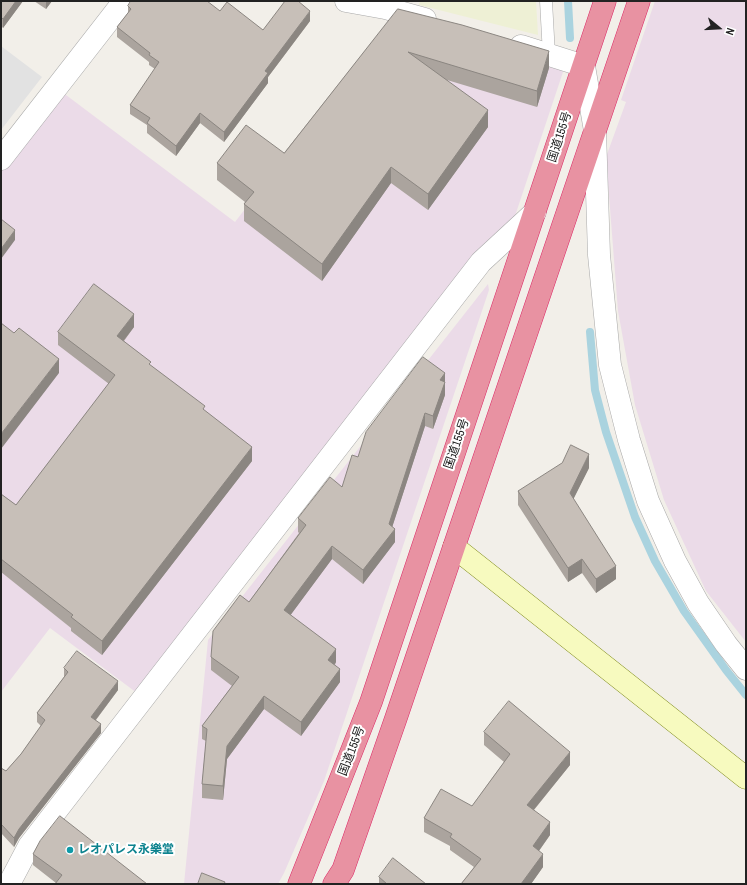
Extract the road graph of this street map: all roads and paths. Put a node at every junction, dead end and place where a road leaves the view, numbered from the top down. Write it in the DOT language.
graph roads {
  1 [pos="124,1"];
  2 [pos="346,1"];
  3 [pos="546,1"];
  4 [pos="605,1"];
  5 [pos="639,1"];
  6 [pos="445,24"];
  7 [pos="506,41"];
  8 [pos="549,55"];
  9 [pos="584,66"];
  10 [pos="595,131"];
  11 [pos="1,159"];
  12 [pos="535,212"];
  13 [pos="454,547"];
  14 [pos="746,669"];
  15 [pos="746,778"];
  16 [pos="9,884"];
  17 [pos="299,884"];
  18 [pos="334,884"];
  1 -- 11 [label="street"];
  2 -- 6 [label="street"];
  3 -- 8 [label="lane"];
  4 -- 9 [label="highway, 国道155号"];
  5 -- 10 [label="highway"];
  7 -- 8 [label="street"];
  8 -- 9 [label="street"];
  9 -- 10 [label="street"];
  9 -- 12 [label="highway, 国道155号"];
  10 -- 13 [label="highway"];
  10 -- 14 [label="street"];
  12 -- 16 [label="street"];
  12 -- 17 [label="highway, 国道155号"];
  13 -- 15 [label="street"];
  13 -- 18 [label="highway"];
}
